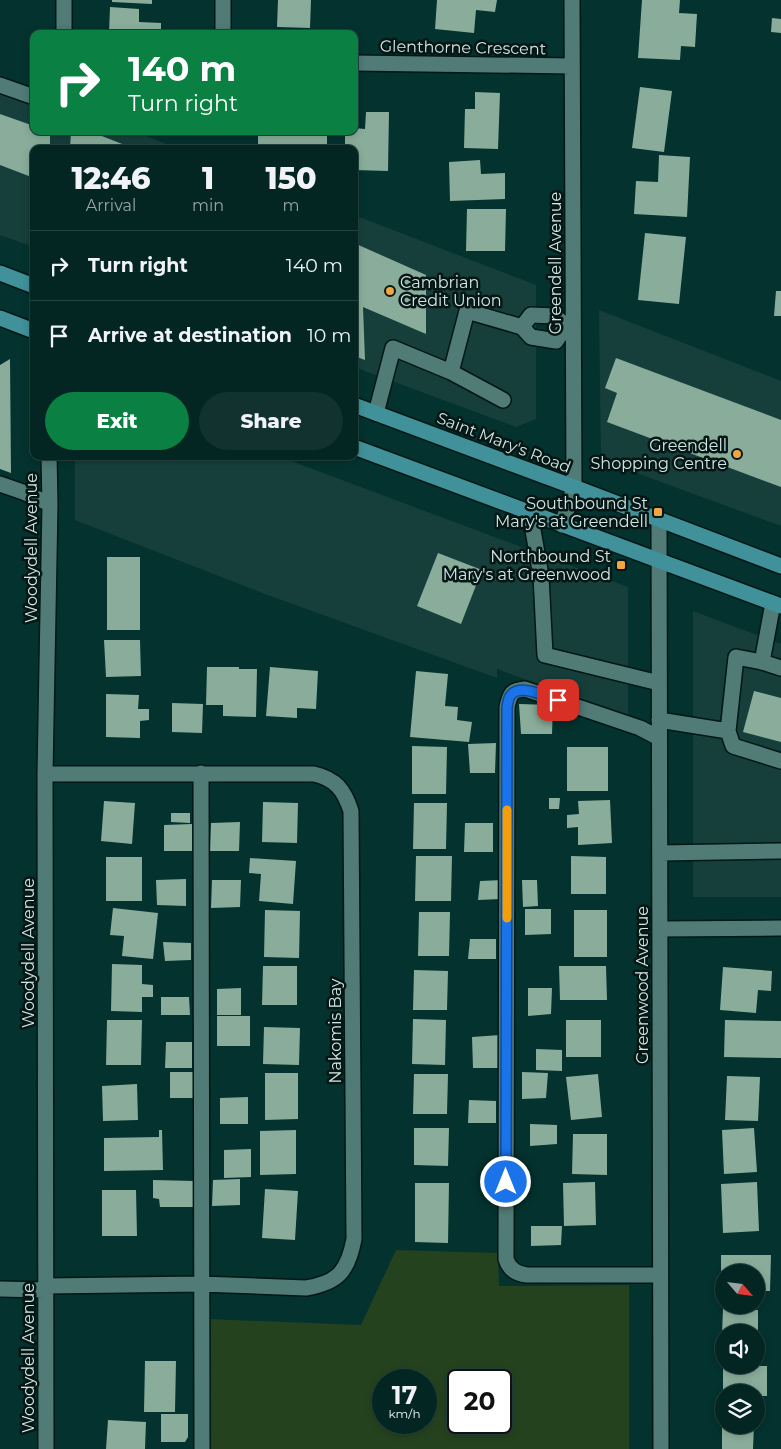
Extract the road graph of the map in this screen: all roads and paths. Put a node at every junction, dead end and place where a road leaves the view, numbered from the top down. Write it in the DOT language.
graph roads {
  1 [pos="64,0"];
  2 [pos="223,0"];
  3 [pos="572,0"];
  4 [pos="64,30"];
  5 [pos="223,30"];
  6 [pos="358,63"];
  7 [pos="572,66"];
  8 [pos="0,85"];
  9 [pos="30,96"];
  10 [pos="0,273"];
  11 [pos="30,284"];
  12 [pos="0,318"];
  13 [pos="569,326"];
  14 [pos="522,327"];
  15 [pos="30,329"];
  16 [pos="451,372"];
  17 [pos="503,400"];
  18 [pos="358,406"];
  19 [pos="376,413"];
  20 [pos="358,449"];
  21 [pos="49,460"];
  22 [pos="0,484"];
  23 [pos="574,487"];
  24 [pos="50,504"];
  25 [pos="530,513"];
  26 [pos="659,521"];
  27 [pos="562,525"];
  28 [pos="659,561"];
  29 [pos="781,566"];
  30 [pos="777,604"];
  31 [pos="762,662"];
  32 [pos="781,668"];
  33 [pos="659,683"];
  34 [pos="659,720"];
  35 [pos="728,731"];
  36 [pos="659,738"];
  37 [pos="781,761"];
  38 [pos="202,773"];
  39 [pos="45,774"];
  40 [pos="781,851"];
  41 [pos="660,853"];
  42 [pos="781,928"];
  43 [pos="660,929"];
  44 [pos="660,1275"];
  45 [pos="201,1284"];
  46 [pos="45,1288"];
  47 [pos="0,1289"];
  48 [pos="46,1449"];
  49 [pos="202,1449"];
  50 [pos="661,1449"];
  1 -- 4 [label="street"];
  2 -- 5 [label="street"];
  3 -- 7 [label="street, Greendell Avenue"];
  6 -- 7 [label="street, Glenthorne Crescent"];
  7 -- 13 [label="street, Greendell Avenue"];
  8 -- 9 [label="street"];
  10 -- 11 [label="main road"];
  12 -- 15 [label="main road"];
  13 -- 14 [label="street"];
  13 -- 14 [label="street"];
  13 -- 23 [label="street, Greendell Avenue"];
  14 -- 16 [label="street"];
  16 -- 17 [label="street"];
  16 -- 19 [label="street"];
  18 -- 19 [label="main road, Saint Mary's Road"];
  19 -- 23 [label="main road, Saint Mary's Road"];
  20 -- 25 [label="main road"];
  21 -- 24 [label="street, Woodydell Avenue"];
  22 -- 24 [label="street"];
  23 -- 26 [label="main road, Saint Mary's Road"];
  23 -- 27 [label="street, Greendell Avenue"];
  24 -- 39 [label="street, Woodydell Avenue"];
  25 -- 27 [label="main road"];
  25 -- 33 [label="street"];
  26 -- 28 [label="street, Greenwood Avenue"];
  26 -- 29 [label="main road, Saint Mary's Road"];
  27 -- 28 [label="main road"];
  28 -- 30 [label="main road"];
  28 -- 33 [label="street, Greenwood Avenue"];
  30 -- 31 [label="street"];
  31 -- 32 [label="street"];
  31 -- 35 [label="street"];
  33 -- 34 [label="street, Greenwood Avenue"];
  34 -- 35 [label="street"];
  34 -- 36 [label="street, Greenwood Avenue"];
  35 -- 37 [label="street"];
  36 -- 41 [label="street, Greenwood Avenue"];
  36 -- 44 [label="street"];
  38 -- 39 [label="street, Nakomis Bay"];
  38 -- 45 [label="street"];
  38 -- 45 [label="street, Nakomis Bay"];
  39 -- 46 [label="street, Woodydell Avenue"];
  40 -- 41 [label="street"];
  41 -- 43 [label="street, Greenwood Avenue"];
  42 -- 43 [label="street"];
  43 -- 44 [label="street, Greenwood Avenue"];
  44 -- 50 [label="street, Greenwood Avenue"];
  45 -- 46 [label="street, Nakomis Bay"];
  45 -- 49 [label="street"];
  46 -- 47 [label="street, Nakomis Bay"];
  46 -- 48 [label="street, Woodydell Avenue"];
}
